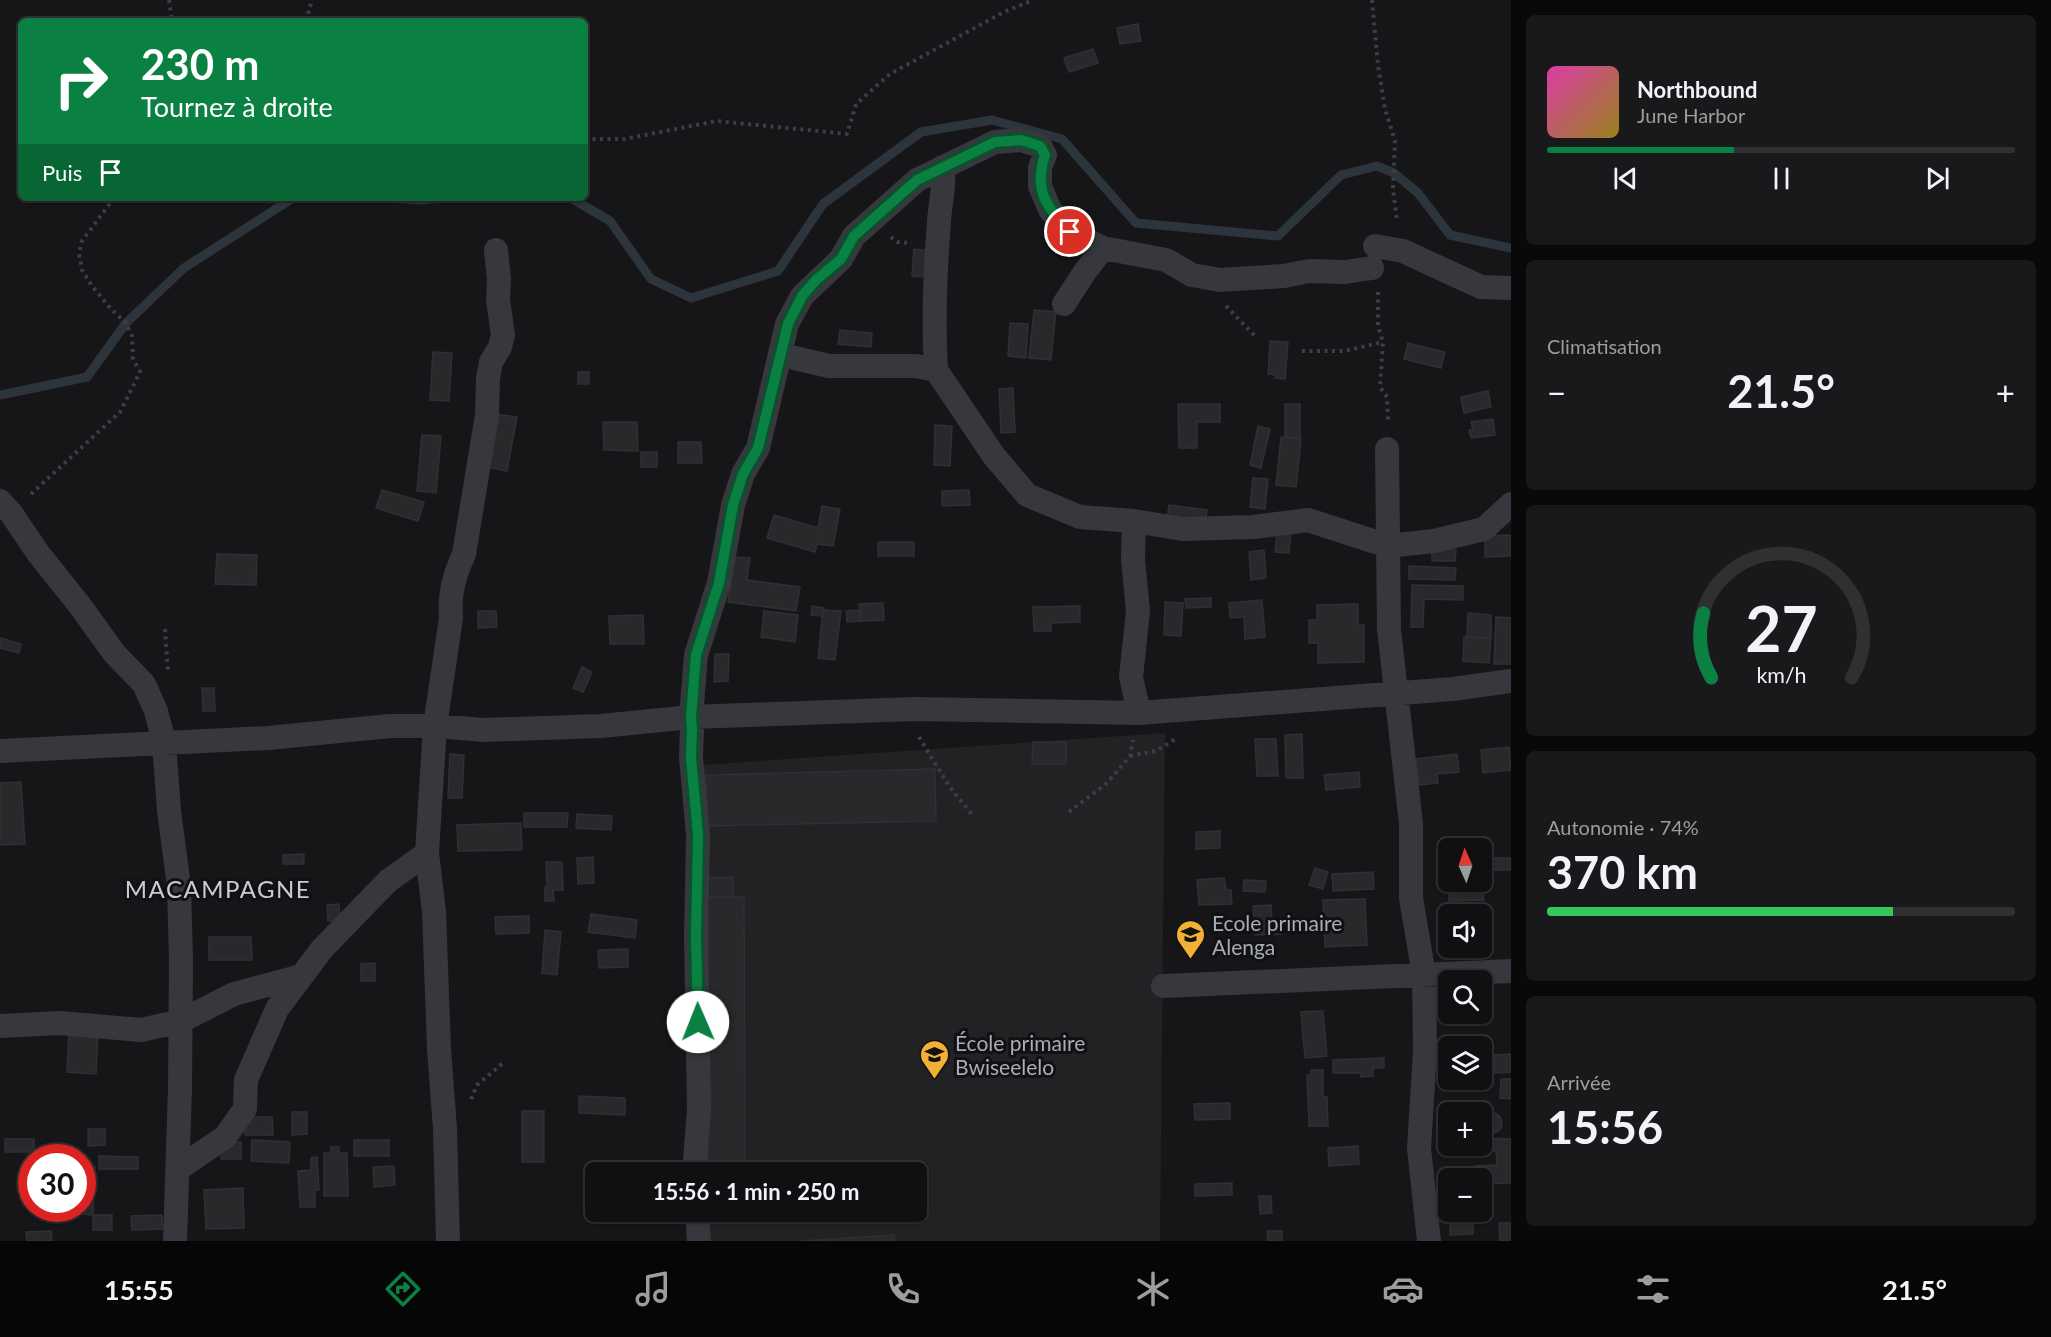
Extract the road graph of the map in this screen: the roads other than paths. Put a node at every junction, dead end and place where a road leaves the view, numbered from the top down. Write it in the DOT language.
graph roads {
  1 [pos="943,167"];
  2 [pos="1103,248"];
  3 [pos="496,250"];
  4 [pos="1511,288"];
  5 [pos="1064,304"];
  6 [pos="782,355"];
  7 [pos="936,370"];
  8 [pos="1387,448"];
  9 [pos="1511,504"];
  10 [pos="5,507"];
  11 [pos="1134,521"];
  12 [pos="1388,546"];
  13 [pos="1511,681"];
  14 [pos="1397,693"];
  15 [pos="1139,713"];
  16 [pos="691,717"];
  17 [pos="435,726"];
  18 [pos="164,742"];
  19 [pos="0,751"];
  20 [pos="428,853"];
  21 [pos="1511,971"];
  22 [pos="1424,975"];
  23 [pos="301,976"];
  24 [pos="1163,987"];
  25 [pos="181,1021"];
  26 [pos="0,1026"];
  27 [pos="695,1162"];
  28 [pos="178,1169"];
  29 [pos="698,1222"];
  30 [pos="175,1241"];
  31 [pos="448,1241"];
  32 [pos="699,1241"];
  33 [pos="1429,1241"];
  1 -- 2 [label="street"];
  1 -- 6 [label="street"];
  1 -- 7 [label="street"];
  2 -- 4 [label="street"];
  2 -- 5 [label="street"];
  3 -- 17 [label="street"];
  6 -- 7 [label="street"];
  6 -- 16 [label="street"];
  7 -- 11 [label="street"];
  8 -- 12 [label="street"];
  9 -- 12 [label="street"];
  10 -- 18 [label="street"];
  11 -- 12 [label="street"];
  11 -- 15 [label="street"];
  12 -- 14 [label="street"];
  13 -- 14 [label="street"];
  14 -- 15 [label="street"];
  14 -- 22 [label="street"];
  15 -- 16 [label="street"];
  16 -- 17 [label="street"];
  16 -- 27 [label="street"];
  17 -- 18 [label="street"];
  17 -- 20 [label="street"];
  18 -- 19 [label="street"];
  18 -- 25 [label="street"];
  20 -- 23 [label="street"];
  20 -- 31 [label="street"];
  21 -- 22 [label="street"];
  22 -- 24 [label="street"];
  22 -- 33 [label="street"];
  23 -- 25 [label="street"];
  23 -- 28 [label="street"];
  25 -- 26 [label="street"];
  25 -- 28 [label="street"];
  28 -- 30 [label="street"];
  29 -- 32 [label="street"];
}
